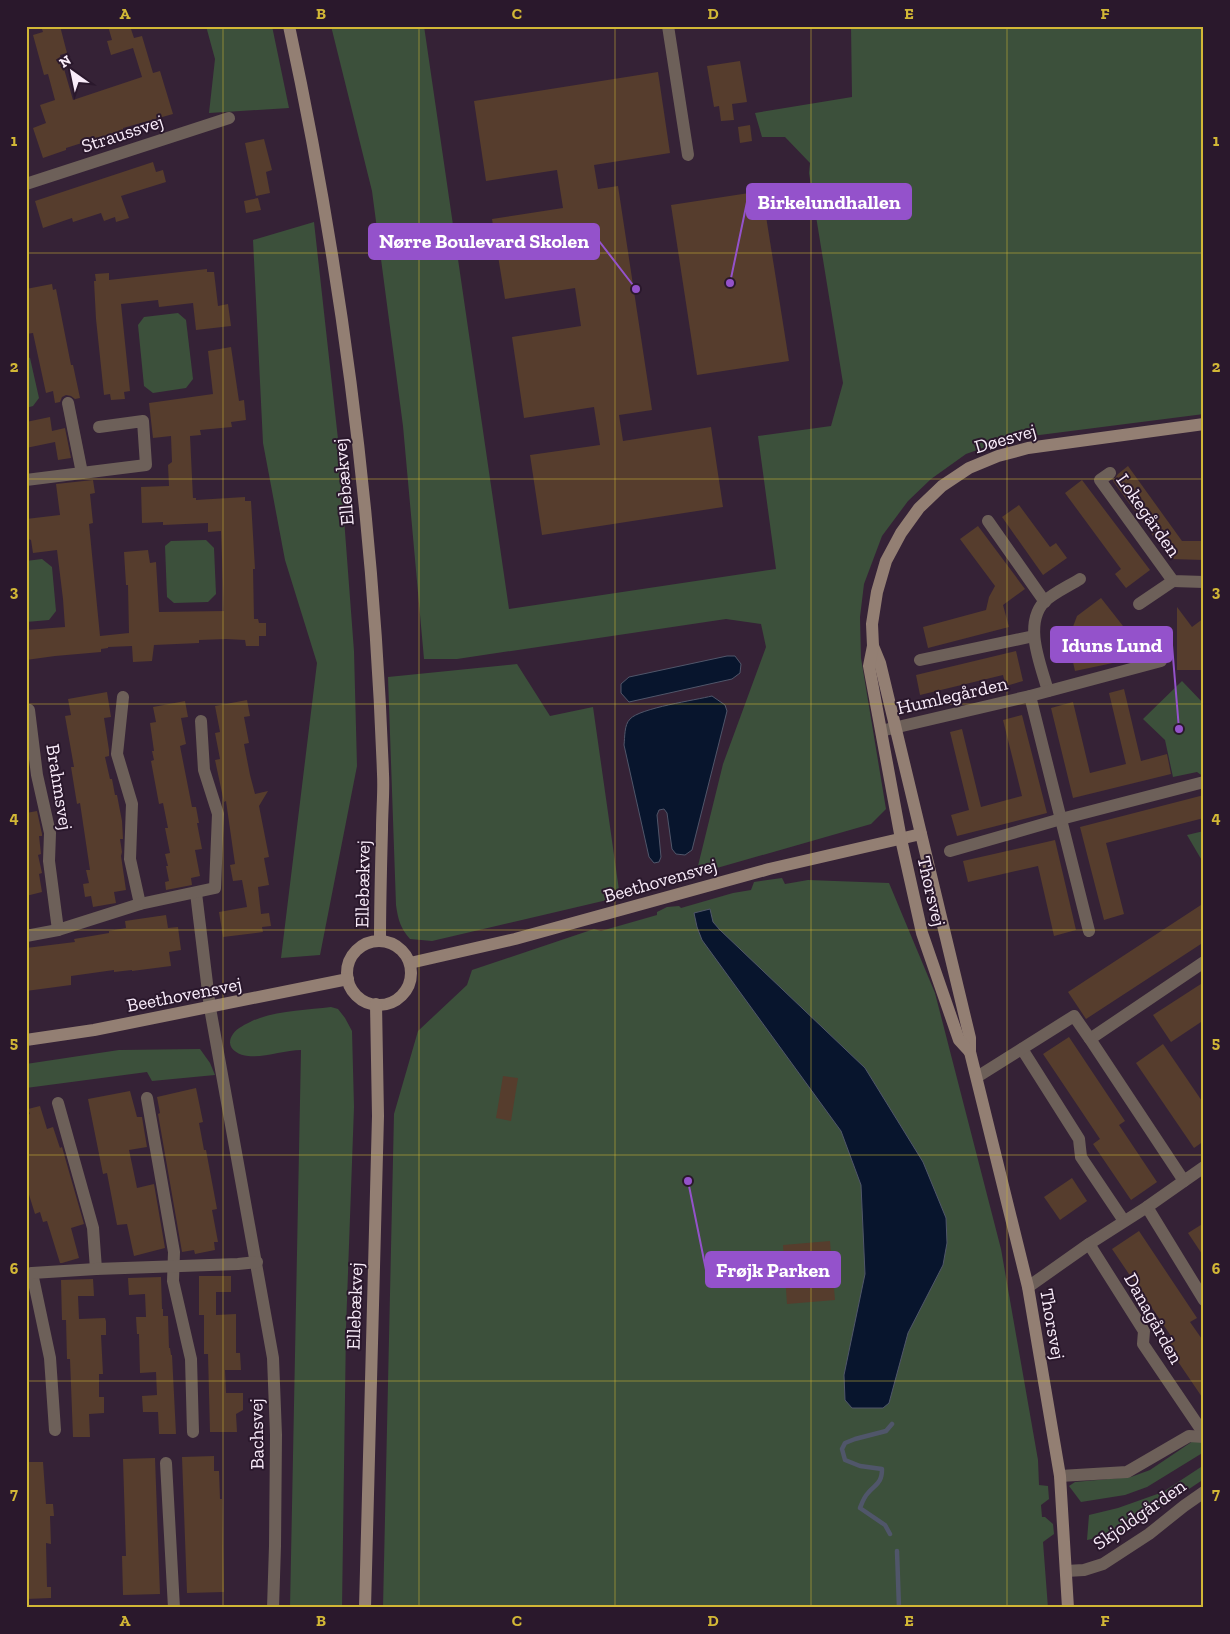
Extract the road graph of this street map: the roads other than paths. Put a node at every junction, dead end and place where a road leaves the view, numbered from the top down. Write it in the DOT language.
graph roads {
  1 [pos="289,26"];
  2 [pos="668,26"];
  3 [pos="229,118"];
  4 [pos="688,155"];
  5 [pos="26,184"];
  6 [pos="68,404"];
  7 [pos="1204,424"];
  8 [pos="99,427"];
  9 [pos="82,473"];
  10 [pos="1110,473"];
  11 [pos="26,480"];
  12 [pos="988,521"];
  13 [pos="1080,579"];
  14 [pos="1173,581"];
  15 [pos="1204,582"];
  16 [pos="1045,602"];
  17 [pos="1139,604"];
  18 [pos="1034,636"];
  19 [pos="873,646"];
  20 [pos="920,660"];
  21 [pos="1161,661"];
  22 [pos="1048,691"];
  23 [pos="1030,696"];
  24 [pos="123,697"];
  25 [pos="29,710"];
  26 [pos="201,722"];
  27 [pos="896,728"];
  28 [pos="882,731"];
  29 [pos="1204,782"];
  30 [pos="1061,819"];
  31 [pos="921,834"];
  32 [pos="901,839"];
  33 [pos="950,850"];
  34 [pos="196,892"];
  35 [pos="140,904"];
  36 [pos="58,930"];
  37 [pos="1088,931"];
  38 [pos="26,936"];
  39 [pos="380,940"];
  40 [pos="410,962"];
  41 [pos="1204,962"];
  42 [pos="348,979"];
  43 [pos="376,1004"];
  44 [pos="210,1008"];
  45 [pos="1090,1039"];
  46 [pos="26,1040"];
  47 [pos="1022,1049"];
  48 [pos="970,1052"];
  49 [pos="977,1078"];
  50 [pos="147,1098"];
  51 [pos="58,1103"];
  52 [pos="1204,1167"];
  53 [pos="1184,1181"];
  54 [pos="1147,1207"];
  55 [pos="1124,1222"];
  56 [pos="1089,1244"];
  57 [pos="257,1262"];
  58 [pos="173,1267"];
  59 [pos="96,1269"];
  60 [pos="29,1274"];
  61 [pos="1028,1287"];
  62 [pos="1204,1300"];
  63 [pos="55,1430"];
  64 [pos="193,1432"];
  65 [pos="1204,1436"];
  66 [pos="166,1463"];
  67 [pos="1060,1476"];
  68 [pos="1204,1492"];
  69 [pos="1066,1572"];
  70 [pos="174,1608"];
  71 [pos="273,1608"];
  72 [pos="365,1608"];
  73 [pos="1068,1608"];
  1 -- 39 [label="street, Ellebækvej"];
  2 -- 4 [label="street"];
  3 -- 5 [label="street, Straussvej"];
  6 -- 9 [label="street"];
  7 -- 19 [label="street, Døesvej"];
  8 -- 9 [label="street"];
  9 -- 11 [label="street"];
  10 -- 14 [label="street, Lokegården"];
  12 -- 16 [label="street"];
  13 -- 16 [label="street"];
  14 -- 15 [label="street, Lokegården"];
  14 -- 17 [label="street, Lokegården"];
  16 -- 18 [label="street"];
  18 -- 20 [label="street"];
  18 -- 22 [label="street"];
  19 -- 27 [label="street, Døesvej"];
  19 -- 28 [label="street, Døesvej"];
  21 -- 22 [label="street, Humlegården"];
  22 -- 23 [label="street, Humlegården"];
  23 -- 27 [label="street, Humlegården"];
  23 -- 30 [label="street, Humlegården"];
  24 -- 35 [label="street"];
  25 -- 36 [label="street, Brahmsvej"];
  26 -- 34 [label="street"];
  27 -- 28 [label="street, Humlegården"];
  27 -- 31 [label="street, Thorsvej"];
  28 -- 32 [label="street, Thorsvej"];
  29 -- 30 [label="street"];
  30 -- 33 [label="street"];
  30 -- 37 [label="street, Humlegården"];
  31 -- 32 [label="street, Beethovensvej"];
  31 -- 48 [label="street, Thorsvej"];
  32 -- 40 [label="street, Beethovensvej"];
  32 -- 48 [label="street, Thorsvej"];
  34 -- 35 [label="street"];
  34 -- 44 [label="street"];
  35 -- 36 [label="street"];
  36 -- 38 [label="street"];
  39 -- 40 [label="street"];
  39 -- 42 [label="street"];
  40 -- 43 [label="street"];
  41 -- 45 [label="street"];
  42 -- 43 [label="street"];
  42 -- 44 [label="street, Beethovensvej"];
  43 -- 72 [label="street, Ellebækvej"];
  44 -- 46 [label="street, Beethovensvej"];
  44 -- 57 [label="street, Bachsvej"];
  45 -- 47 [label="street"];
  45 -- 53 [label="street"];
  47 -- 49 [label="street"];
  47 -- 55 [label="street"];
  48 -- 49 [label="street, Thorsvej"];
  49 -- 61 [label="street, Thorsvej"];
  50 -- 58 [label="street"];
  51 -- 59 [label="street"];
  52 -- 53 [label="street"];
  53 -- 54 [label="street"];
  54 -- 55 [label="street"];
  54 -- 62 [label="street"];
  55 -- 56 [label="street"];
  56 -- 61 [label="street"];
  56 -- 65 [label="street, Danagården"];
  57 -- 58 [label="street"];
  57 -- 71 [label="street, Bachsvej"];
  58 -- 59 [label="street"];
  58 -- 64 [label="street"];
  59 -- 60 [label="street"];
  60 -- 63 [label="street"];
  61 -- 67 [label="street, Thorsvej"];
  65 -- 67 [label="street, Danagården"];
  66 -- 70 [label="street"];
  67 -- 69 [label="street, Thorsvej"];
  68 -- 69 [label="street, Skjoldgården"];
  69 -- 73 [label="street, Thorsvej"];
}
